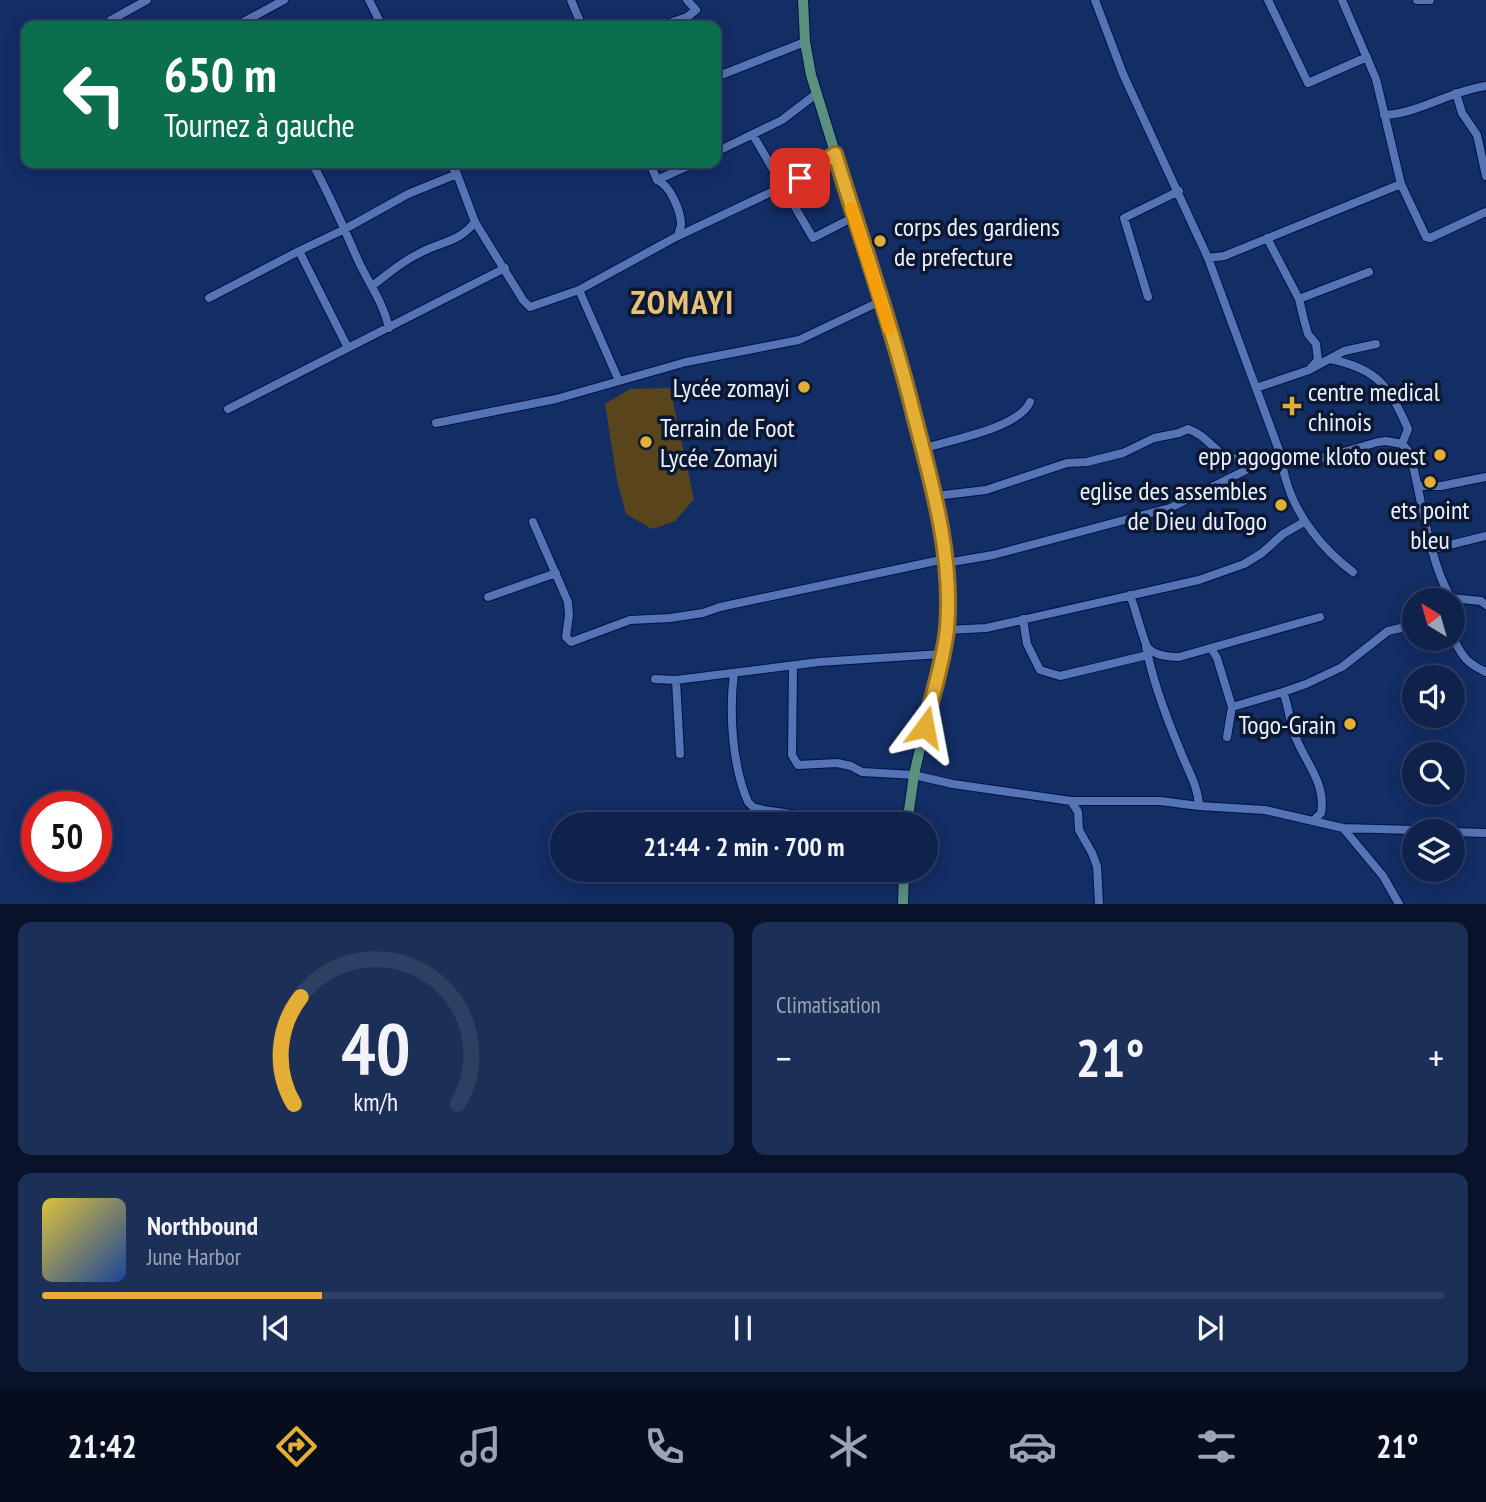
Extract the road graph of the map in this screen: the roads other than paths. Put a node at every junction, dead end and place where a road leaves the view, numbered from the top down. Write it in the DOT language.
graph roads {
  1 [pos="147,0"];
  2 [pos="284,0"];
  3 [pos="369,0"];
  4 [pos="571,0"];
  5 [pos="687,0"];
  6 [pos="803,0"];
  7 [pos="1095,0"];
  8 [pos="1268,0"];
  9 [pos="1342,0"];
  10 [pos="1417,0"];
  11 [pos="1430,0"];
  12 [pos="111,20"];
  13 [pos="247,21"];
  14 [pos="380,21"];
  15 [pos="580,21"];
  16 [pos="675,21"];
  17 [pos="804,42"];
  18 [pos="1367,57"];
  19 [pos="721,74"];
  20 [pos="1486,86"];
  21 [pos="1456,93"];
  22 [pos="816,94"];
  23 [pos="1384,115"];
  24 [pos="753,135"];
  25 [pos="721,150"];
  26 [pos="835,154"];
  27 [pos="314,168"];
  28 [pos="453,168"];
  29 [pos="652,168"];
  30 [pos="683,168"];
  31 [pos="457,174"];
  32 [pos="1486,176"];
  33 [pos="657,180"];
  34 [pos="1402,184"];
  35 [pos="784,186"];
  36 [pos="1178,191"];
  37 [pos="1486,212"];
  38 [pos="854,217"];
  39 [pos="475,222"];
  40 [pos="345,229"];
  41 [pos="678,236"];
  42 [pos="1267,238"];
  43 [pos="299,251"];
  44 [pos="1208,258"];
  45 [pos="505,268"];
  46 [pos="1369,272"];
  47 [pos="372,286"];
  48 [pos="579,290"];
  49 [pos="209,298"];
  50 [pos="1148,298"];
  51 [pos="1299,299"];
  52 [pos="881,301"];
  53 [pos="389,328"];
  54 [pos="1376,344"];
  55 [pos="348,348"];
  56 [pos="1329,359"];
  57 [pos="1309,370"];
  58 [pos="619,381"];
  59 [pos="1256,388"];
  60 [pos="1030,402"];
  61 [pos="228,409"];
  62 [pos="436,423"];
  63 [pos="1402,444"];
  64 [pos="925,448"];
  65 [pos="1280,453"];
  66 [pos="1283,463"];
  67 [pos="1253,466"];
  68 [pos="1486,477"];
  69 [pos="1419,486"];
  70 [pos="935,496"];
  71 [pos="533,522"];
  72 [pos="1304,522"];
  73 [pos="1486,536"];
  74 [pos="1433,549"];
  75 [pos="945,561"];
  76 [pos="1353,572"];
  77 [pos="556,573"];
  78 [pos="1445,588"];
  79 [pos="1130,595"];
  80 [pos="488,597"];
  81 [pos="1465,600"];
  82 [pos="1484,601"];
  83 [pos="1320,617"];
  84 [pos="1023,619"];
  85 [pos="1402,628"];
  86 [pos="947,629"];
  87 [pos="1211,648"];
  88 [pos="1147,651"];
  89 [pos="1460,651"];
  90 [pos="941,654"];
  91 [pos="793,667"];
  92 [pos="1486,672"];
  93 [pos="734,673"];
  94 [pos="655,679"];
  95 [pos="676,680"];
  96 [pos="1283,692"];
  97 [pos="1231,707"];
  98 [pos="1227,737"];
  99 [pos="680,754"];
  100 [pos="914,775"];
  101 [pos="1071,801"];
  102 [pos="1199,806"];
  103 [pos="777,812"];
  104 [pos="909,812"];
  105 [pos="1314,820"];
  106 [pos="1343,828"];
  107 [pos="1402,830"];
  108 [pos="1465,832"];
  109 [pos="1486,833"];
  110 [pos="904,882"];
  111 [pos="1101,903"];
  112 [pos="903,904"];
  113 [pos="1399,904"];
  1 -- 12 [label="street"];
  2 -- 13 [label="street"];
  3 -- 14 [label="street"];
  4 -- 15 [label="street"];
  5 -- 16 [label="street"];
  6 -- 17 [label="main road"];
  7 -- 36 [label="street"];
  8 -- 18 [label="street"];
  9 -- 18 [label="street"];
  10 -- 11 [label="street"];
  17 -- 19 [label="street"];
  17 -- 22 [label="main road"];
  18 -- 23 [label="street"];
  20 -- 21 [label="street"];
  21 -- 23 [label="street"];
  21 -- 32 [label="street"];
  22 -- 24 [label="street"];
  22 -- 26 [label="main road"];
  23 -- 34 [label="street"];
  24 -- 25 [label="street"];
  24 -- 35 [label="street"];
  26 -- 35 [label="street"];
  26 -- 38 [label="main road"];
  27 -- 40 [label="street"];
  28 -- 31 [label="street"];
  29 -- 33 [label="street"];
  30 -- 33 [label="street"];
  31 -- 39 [label="street"];
  31 -- 40 [label="street"];
  33 -- 41 [label="street"];
  34 -- 37 [label="street"];
  34 -- 42 [label="street"];
  35 -- 38 [label="street"];
  35 -- 41 [label="street"];
  36 -- 44 [label="street"];
  36 -- 50 [label="street"];
  38 -- 52 [label="main road"];
  39 -- 45 [label="street"];
  39 -- 47 [label="street"];
  40 -- 43 [label="street"];
  40 -- 47 [label="street"];
  41 -- 48 [label="street"];
  42 -- 44 [label="street"];
  42 -- 51 [label="street"];
  43 -- 49 [label="street"];
  43 -- 55 [label="street"];
  44 -- 59 [label="street"];
  45 -- 48 [label="street"];
  45 -- 53 [label="street"];
  46 -- 51 [label="street"];
  47 -- 53 [label="street"];
  48 -- 58 [label="street"];
  51 -- 57 [label="street"];
  52 -- 58 [label="street"];
  52 -- 64 [label="main road"];
  53 -- 55 [label="street"];
  54 -- 56 [label="street"];
  55 -- 61 [label="street"];
  56 -- 57 [label="street"];
  56 -- 63 [label="street"];
  57 -- 59 [label="street"];
  58 -- 62 [label="street"];
  59 -- 65 [label="street"];
  60 -- 64 [label="street"];
  63 -- 66 [label="street"];
  63 -- 69 [label="street"];
  64 -- 70 [label="main road"];
  65 -- 66 [label="street"];
  65 -- 67 [label="street"];
  66 -- 72 [label="street"];
  67 -- 70 [label="street"];
  67 -- 75 [label="street"];
  68 -- 69 [label="street"];
  69 -- 74 [label="street"];
  70 -- 75 [label="main road"];
  71 -- 77 [label="street"];
  72 -- 76 [label="street"];
  72 -- 79 [label="street"];
  73 -- 74 [label="street"];
  74 -- 78 [label="street"];
  75 -- 77 [label="street"];
  75 -- 86 [label="main road"];
  77 -- 80 [label="street"];
  79 -- 84 [label="street"];
  79 -- 88 [label="street"];
  81 -- 82 [label="street"];
  83 -- 87 [label="street"];
  84 -- 86 [label="street"];
  84 -- 88 [label="street"];
  85 -- 96 [label="street"];
  86 -- 90 [label="main road"];
  87 -- 88 [label="street"];
  87 -- 97 [label="street"];
  88 -- 102 [label="street"];
  89 -- 92 [label="street"];
  90 -- 91 [label="street"];
  90 -- 100 [label="main road"];
  91 -- 93 [label="street"];
  91 -- 100 [label="street"];
  93 -- 95 [label="street"];
  93 -- 103 [label="street"];
  94 -- 95 [label="street"];
  95 -- 99 [label="street"];
  96 -- 97 [label="street"];
  96 -- 105 [label="street"];
  97 -- 98 [label="street"];
  100 -- 101 [label="street"];
  100 -- 104 [label="main road"];
  101 -- 102 [label="street"];
  101 -- 111 [label="street"];
  102 -- 105 [label="street"];
  105 -- 106 [label="street"];
  106 -- 107 [label="street"];
  106 -- 113 [label="street"];
  108 -- 109 [label="street"];
  110 -- 112 [label="main road"];
}
